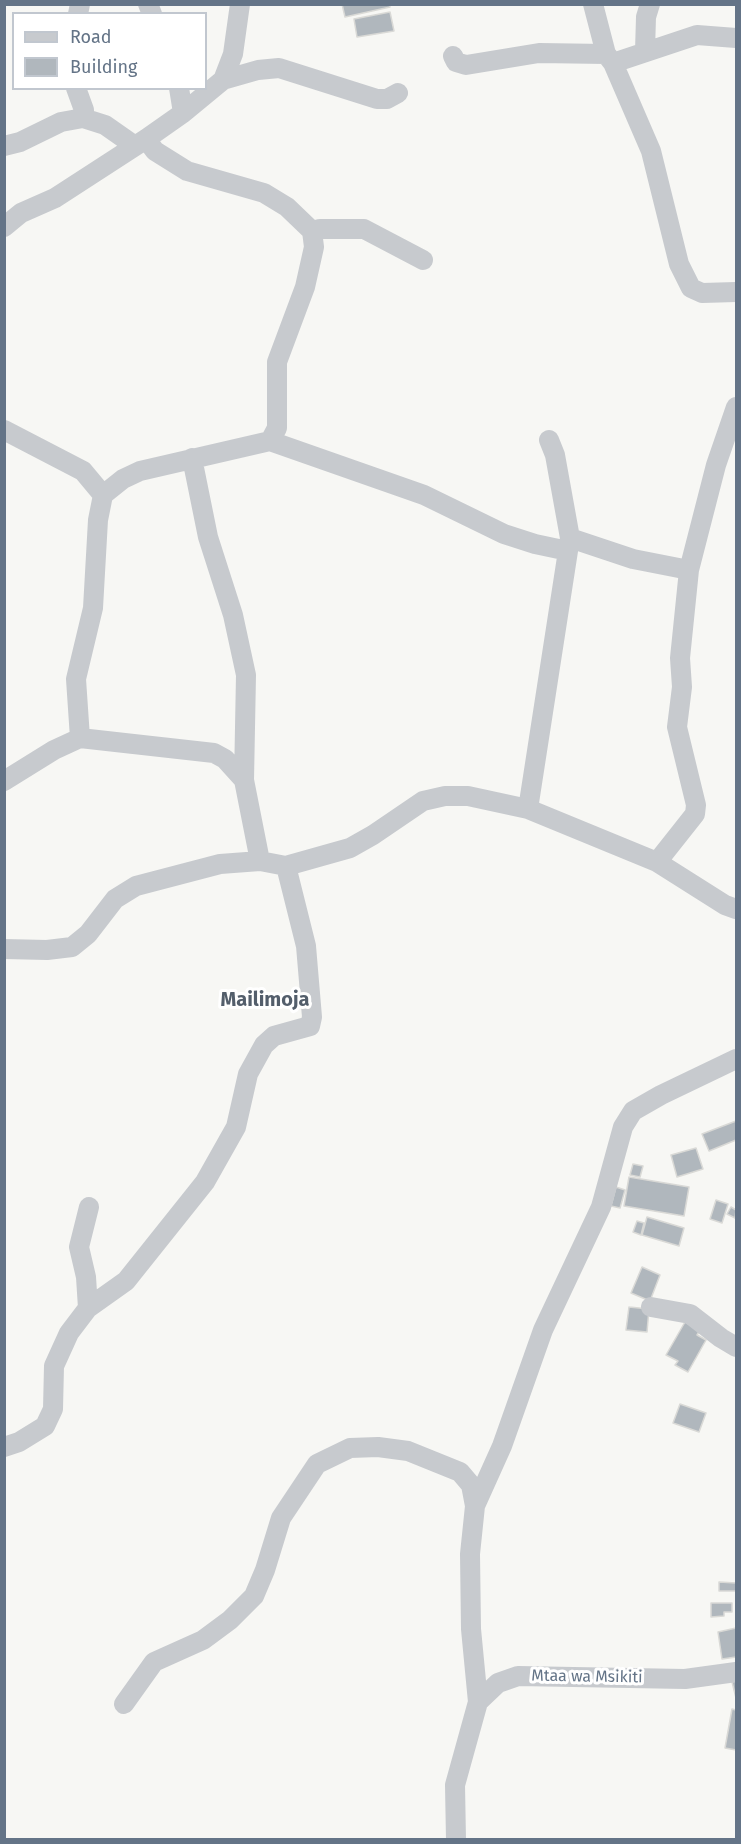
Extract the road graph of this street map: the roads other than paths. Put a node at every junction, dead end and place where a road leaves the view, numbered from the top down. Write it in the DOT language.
graph roads {
  1 [pos="240,4"];
  2 [pos="593,4"];
  3 [pos="650,4"];
  4 [pos="736,38"];
  5 [pos="645,51"];
  6 [pos="453,56"];
  7 [pos="610,58"];
  8 [pos="223,80"];
  9 [pos="77,90"];
  10 [pos="179,90"];
  11 [pos="398,93"];
  12 [pos="183,113"];
  13 [pos="83,118"];
  14 [pos="140,142"];
  15 [pos="4,146"];
  16 [pos="4,227"];
  17 [pos="312,231"];
  18 [pos="423,260"];
  19 [pos="736,292"];
  20 [pos="736,407"];
  21 [pos="4,430"];
  22 [pos="549,440"];
  23 [pos="270,441"];
  24 [pos="192,458"];
  25 [pos="103,495"];
  26 [pos="569,544"];
  27 [pos="689,570"];
  28 [pos="80,738"];
  29 [pos="244,780"];
  30 [pos="4,781"];
  31 [pos="528,809"];
  32 [pos="260,861"];
  33 [pos="657,862"];
  34 [pos="286,866"];
  35 [pos="736,909"];
  36 [pos="4,949"];
  37 [pos="736,1059"];
  38 [pos="89,1207"];
  39 [pos="651,1307"];
  40 [pos="88,1308"];
  41 [pos="736,1347"];
  42 [pos="4,1447"];
  43 [pos="475,1506"];
  44 [pos="736,1672"];
  45 [pos="478,1702"];
  46 [pos="124,1704"];
  47 [pos="456,1839"];
  1 -- 8 [label="street"];
  2 -- 7 [label="street"];
  3 -- 5 [label="street"];
  4 -- 5 [label="street"];
  5 -- 7 [label="street"];
  6 -- 7 [label="street"];
  7 -- 19 [label="street"];
  8 -- 11 [label="street"];
  8 -- 12 [label="street"];
  9 -- 13 [label="street"];
  10 -- 12 [label="street"];
  12 -- 14 [label="street"];
  13 -- 14 [label="street"];
  13 -- 15 [label="street"];
  14 -- 16 [label="street"];
  14 -- 17 [label="street"];
  17 -- 18 [label="street"];
  17 -- 23 [label="street"];
  20 -- 27 [label="street"];
  21 -- 25 [label="street"];
  22 -- 26 [label="street"];
  23 -- 24 [label="street"];
  23 -- 26 [label="street"];
  24 -- 25 [label="street"];
  24 -- 29 [label="street"];
  25 -- 28 [label="street"];
  26 -- 27 [label="street"];
  26 -- 31 [label="street"];
  27 -- 33 [label="street"];
  28 -- 29 [label="street"];
  28 -- 30 [label="street"];
  29 -- 32 [label="street"];
  31 -- 33 [label="street"];
  31 -- 34 [label="street"];
  32 -- 34 [label="street"];
  32 -- 36 [label="street"];
  33 -- 35 [label="street"];
  34 -- 40 [label="street"];
  37 -- 43 [label="street"];
  38 -- 40 [label="street"];
  39 -- 41 [label="street"];
  40 -- 42 [label="street"];
  43 -- 45 [label="street"];
  43 -- 46 [label="street"];
  44 -- 45 [label="street, Mtaa wa Msikiti"];
  45 -- 47 [label="street"];
}
